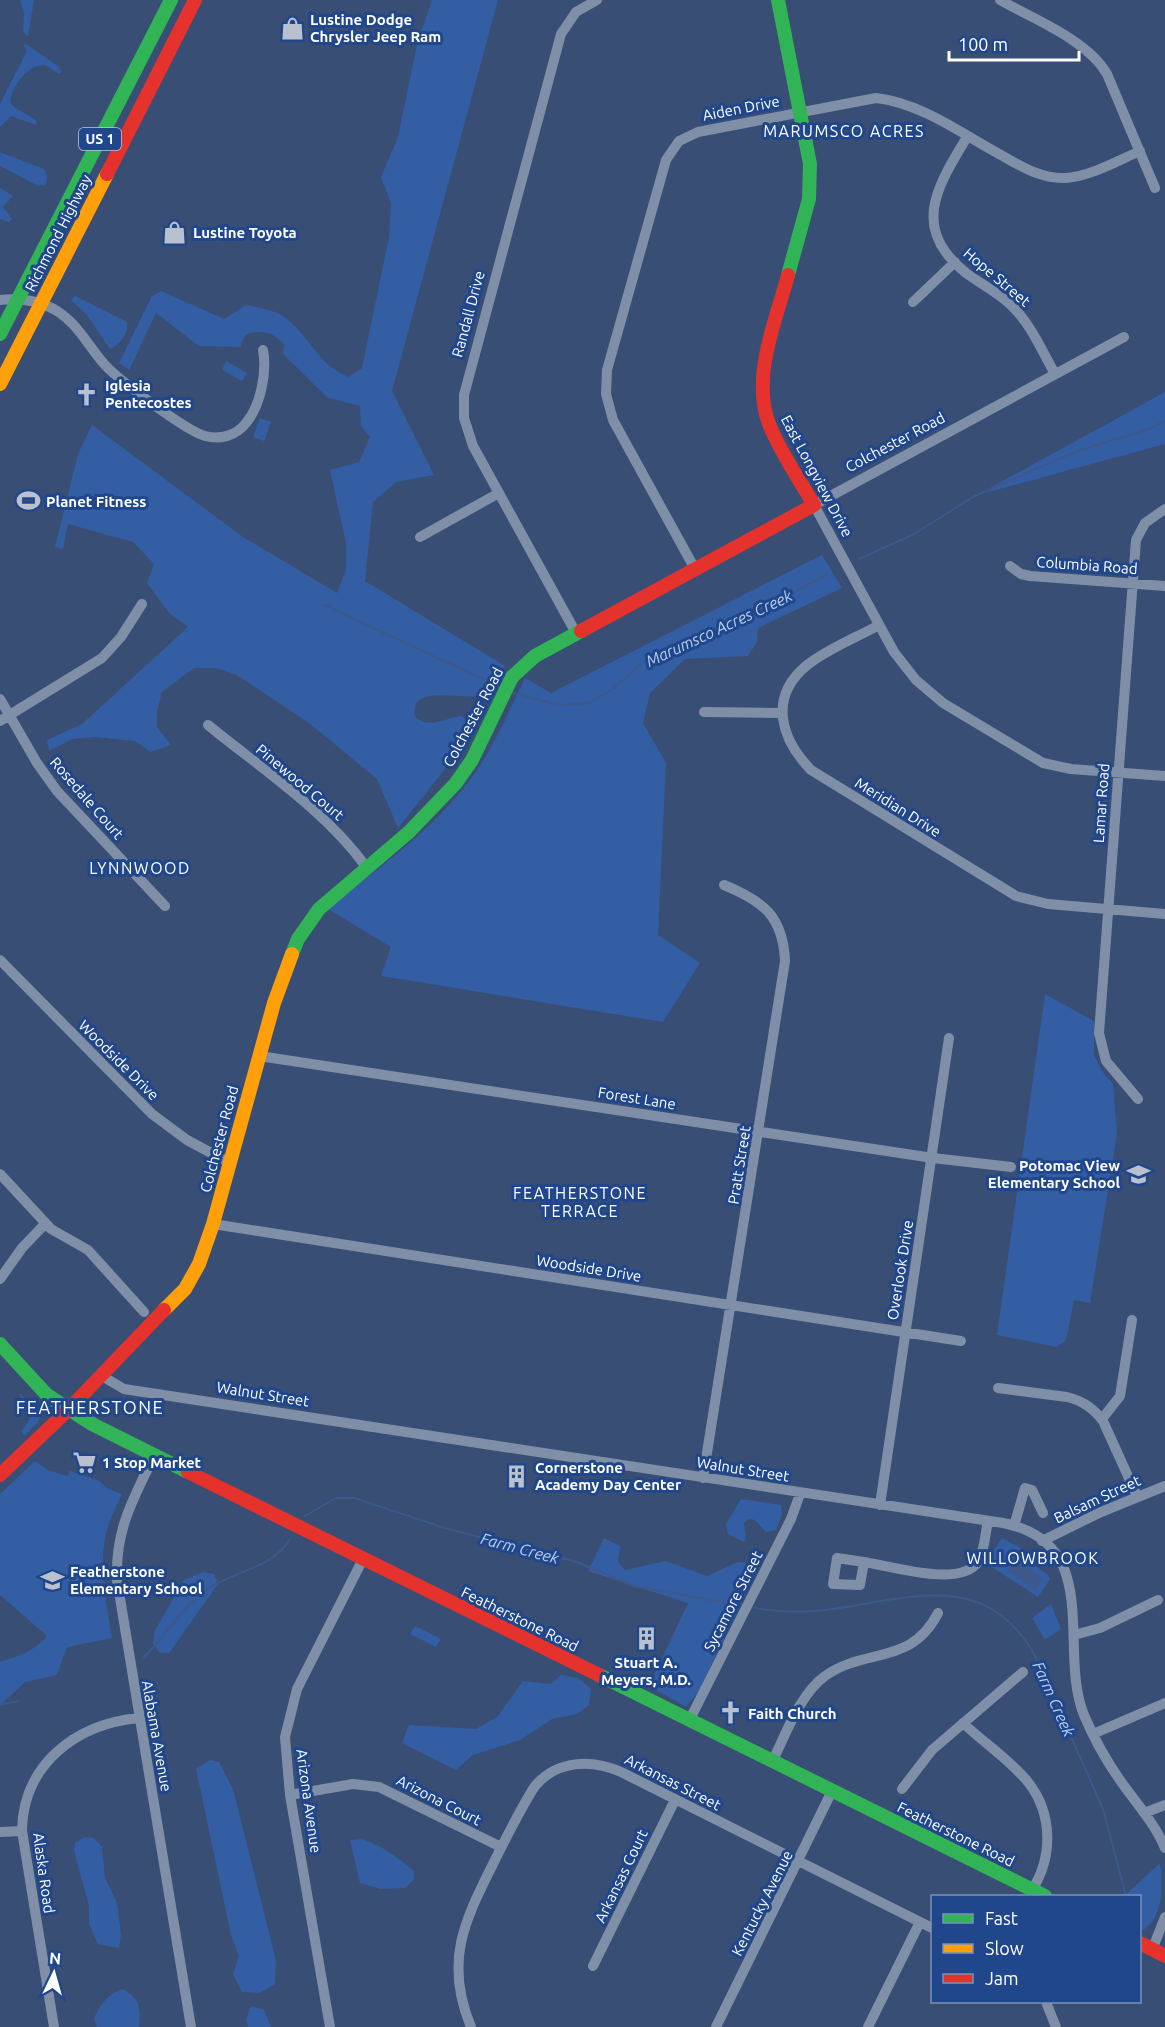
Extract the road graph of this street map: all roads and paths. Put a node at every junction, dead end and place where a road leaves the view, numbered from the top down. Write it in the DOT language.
graph roads {
  1 [pos="171,0"];
  2 [pos="195,0"];
  3 [pos="597,0"];
  4 [pos="778,0"];
  5 [pos="1000,0"];
  6 [pos="142,57"];
  7 [pos="149,91"];
  8 [pos="800,112"];
  9 [pos="967,136"];
  10 [pos="1140,151"];
  11 [pos="1155,188"];
  12 [pos="955,262"];
  13 [pos="18,298"];
  14 [pos="0,300"];
  15 [pos="914,302"];
  16 [pos="41,303"];
  17 [pos="0,334"];
  18 [pos="1124,337"];
  19 [pos="263,350"];
  20 [pos="1055,374"];
  21 [pos="0,384"];
  22 [pos="499,494"];
  23 [pos="814,505"];
  24 [pos="1165,509"];
  25 [pos="420,537"];
  26 [pos="1010,566"];
  27 [pos="695,569"];
  28 [pos="1133,584"];
  29 [pos="1165,586"];
  30 [pos="142,603"];
  31 [pos="879,625"];
  32 [pos="576,633"];
  33 [pos="0,699"];
  34 [pos="704,712"];
  35 [pos="782,713"];
  36 [pos="5,719"];
  37 [pos="208,725"];
  38 [pos="1119,773"];
  39 [pos="1165,776"];
  40 [pos="367,868"];
  41 [pos="724,885"];
  42 [pos="165,906"];
  43 [pos="1109,909"];
  44 [pos="1165,914"];
  45 [pos="0,960"];
  46 [pos="949,1038"];
  47 [pos="259,1056"];
  48 [pos="1138,1100"];
  49 [pos="759,1132"];
  50 [pos="933,1158"];
  51 [pos="230,1162"];
  52 [pos="1011,1167"];
  53 [pos="0,1173"];
  54 [pos="45,1224"];
  55 [pos="213,1224"];
  56 [pos="0,1279"];
  57 [pos="732,1305"];
  58 [pos="144,1312"];
  59 [pos="1132,1320"];
  60 [pos="906,1332"];
  61 [pos="962,1341"];
  62 [pos="0,1344"];
  63 [pos="102,1376"];
  64 [pos="998,1388"];
  65 [pos="68,1410"];
  66 [pos="1102,1419"];
  67 [pos="154,1456"];
  68 [pos="0,1474"];
  69 [pos="703,1478"];
  70 [pos="1165,1486"];
  71 [pos="800,1494"];
  72 [pos="1137,1496"];
  73 [pos="880,1506"];
  74 [pos="1043,1513"];
  75 [pos="988,1521"];
  76 [pos="1014,1526"];
  77 [pos="1042,1541"];
  78 [pos="363,1559"];
  79 [pos="864,1562"];
  80 [pos="1158,1600"];
  81 [pos="938,1613"];
  82 [pos="1074,1635"];
  83 [pos="1023,1672"];
  84 [pos="1165,1703"];
  85 [pos="139,1718"];
  86 [pos="689,1721"];
  87 [pos="963,1723"];
  88 [pos="1093,1734"];
  89 [pos="772,1762"];
  90 [pos="902,1789"];
  91 [pos="832,1791"];
  92 [pos="290,1795"];
  93 [pos="675,1800"];
  94 [pos="1165,1805"];
  95 [pos="1144,1813"];
  96 [pos="22,1831"];
  97 [pos="0,1832"];
  98 [pos="501,1847"];
  99 [pos="1165,1848"];
  100 [pos="799,1862"];
  101 [pos="1032,1890"];
  102 [pos="1043,1895"];
  103 [pos="1165,1917"];
  104 [pos="920,1922"];
  105 [pos="931,1927"];
  106 [pos="1152,1950"];
  107 [pos="593,1966"];
  108 [pos="1047,2003"];
  109 [pos="54,2027"];
  110 [pos="191,2027"];
  111 [pos="330,2027"];
  112 [pos="471,2027"];
  113 [pos="716,2027"];
  114 [pos="868,2027"];
  115 [pos="1056,2027"];
  1 -- 6 [label="street, Richmond Highway / US 1"];
  2 -- 7 [label="street, Richmond Highway / US 1"];
  3 -- 22 [label="street, Randall Drive"];
  4 -- 8 [label="street, East Longview Drive"];
  5 -- 10 [label="street"];
  6 -- 7 [label="street"];
  6 -- 13 [label="street, Richmond Highway / US 1"];
  7 -- 16 [label="street, Richmond Highway / US 1"];
  8 -- 9 [label="street, Aiden Drive"];
  8 -- 23 [label="street, East Longview Drive"];
  8 -- 27 [label="street, Aiden Drive"];
  9 -- 10 [label="street, Aiden Drive"];
  9 -- 12 [label="street, Hope Street"];
  10 -- 11 [label="street"];
  12 -- 15 [label="street"];
  12 -- 20 [label="street, Hope Street"];
  13 -- 14 [label="street"];
  13 -- 16 [label="street"];
  13 -- 17 [label="street, Richmond Highway / US 1"];
  16 -- 19 [label="street"];
  16 -- 21 [label="street, Richmond Highway / US 1"];
  18 -- 20 [label="street, Colchester Road"];
  20 -- 23 [label="street, Colchester Road"];
  22 -- 25 [label="street"];
  22 -- 32 [label="street, Randall Drive"];
  23 -- 27 [label="street, Colchester Road"];
  23 -- 31 [label="street, East Longview Drive"];
  24 -- 28 [label="street, Lamar Road"];
  26 -- 28 [label="street, Columbia Road"];
  27 -- 32 [label="street, Colchester Road"];
  28 -- 29 [label="street, Columbia Road"];
  28 -- 38 [label="street, Lamar Road"];
  30 -- 36 [label="street"];
  31 -- 35 [label="street"];
  31 -- 38 [label="street, East Longview Drive"];
  32 -- 40 [label="street, Colchester Road"];
  33 -- 36 [label="street, Rosedale Court"];
  34 -- 35 [label="street"];
  35 -- 43 [label="street, Meridian Drive"];
  36 -- 42 [label="street, Rosedale Court"];
  37 -- 40 [label="street, Pinewood Court"];
  38 -- 39 [label="street, East Longview Drive"];
  38 -- 43 [label="street, Lamar Road"];
  40 -- 47 [label="street, Colchester Road"];
  41 -- 49 [label="street, Pratt Street"];
  43 -- 44 [label="street, Meridian Drive"];
  43 -- 48 [label="street, Lamar Road"];
  45 -- 51 [label="street, Woodside Drive"];
  46 -- 50 [label="street, Overlook Drive"];
  47 -- 49 [label="street, Forest Lane"];
  47 -- 51 [label="street, Colchester Road"];
  49 -- 50 [label="street, Forest Lane"];
  49 -- 57 [label="street, Pratt Street"];
  50 -- 52 [label="street, Forest Lane"];
  50 -- 60 [label="street, Overlook Drive"];
  51 -- 55 [label="street, Colchester Road"];
  53 -- 54 [label="street"];
  54 -- 56 [label="street"];
  54 -- 58 [label="street"];
  55 -- 57 [label="street, Woodside Drive"];
  55 -- 63 [label="street, Colchester Road"];
  57 -- 60 [label="street, Woodside Drive"];
  57 -- 69 [label="street, Pratt Street"];
  59 -- 66 [label="street"];
  60 -- 61 [label="street, Woodside Drive"];
  60 -- 73 [label="street, Overlook Drive"];
  62 -- 65 [label="street, Featherstone Road"];
  63 -- 65 [label="street, Colchester Road"];
  63 -- 69 [label="street, Walnut Street"];
  64 -- 66 [label="street"];
  65 -- 67 [label="street, Featherstone Road"];
  65 -- 68 [label="street, Colchester Road"];
  66 -- 72 [label="street"];
  67 -- 78 [label="street, Featherstone Road"];
  67 -- 85 [label="street, Alabama Avenue"];
  69 -- 71 [label="street, Walnut Street"];
  70 -- 72 [label="street, Balsam Street"];
  71 -- 73 [label="street, Walnut Street"];
  71 -- 86 [label="street, Sycamore Street"];
  72 -- 77 [label="street, Balsam Street"];
  73 -- 75 [label="street, Walnut Street"];
  74 -- 76 [label="street"];
  75 -- 76 [label="street, Walnut Street"];
  75 -- 79 [label="street"];
  76 -- 77 [label="street, Walnut Street"];
  77 -- 82 [label="street, Walnut Street"];
  78 -- 86 [label="street, Featherstone Road"];
  78 -- 92 [label="street, Arizona Avenue"];
  80 -- 82 [label="street"];
  81 -- 89 [label="street"];
  82 -- 88 [label="street, Walnut Street"];
  83 -- 87 [label="street"];
  84 -- 88 [label="street"];
  85 -- 96 [label="street, Alaska Road"];
  85 -- 110 [label="street, Alabama Avenue"];
  86 -- 89 [label="street, Featherstone Road"];
  87 -- 90 [label="street"];
  87 -- 101 [label="street"];
  88 -- 95 [label="street, Walnut Street"];
  89 -- 91 [label="street, Featherstone Road"];
  91 -- 100 [label="street, Kentucky Avenue"];
  91 -- 101 [label="street, Featherstone Road"];
  92 -- 98 [label="street, Arizona Court"];
  92 -- 111 [label="street, Arizona Avenue"];
  93 -- 98 [label="street, Arkansas Street"];
  93 -- 100 [label="street, Arkansas Street"];
  93 -- 107 [label="street, Arkansas Court"];
  94 -- 95 [label="street"];
  95 -- 99 [label="street, Walnut Street"];
  96 -- 97 [label="street"];
  96 -- 109 [label="street, Alaska Road"];
  98 -- 112 [label="street, Arkansas Street"];
  100 -- 104 [label="street, Arkansas Street"];
  100 -- 113 [label="street, Kentucky Avenue"];
  101 -- 102 [label="street, Featherstone Road"];
  103 -- 106 [label="street"];
  104 -- 105 [label="street, Arkansas Street"];
  104 -- 114 [label="street"];
  108 -- 115 [label="street"];
}
